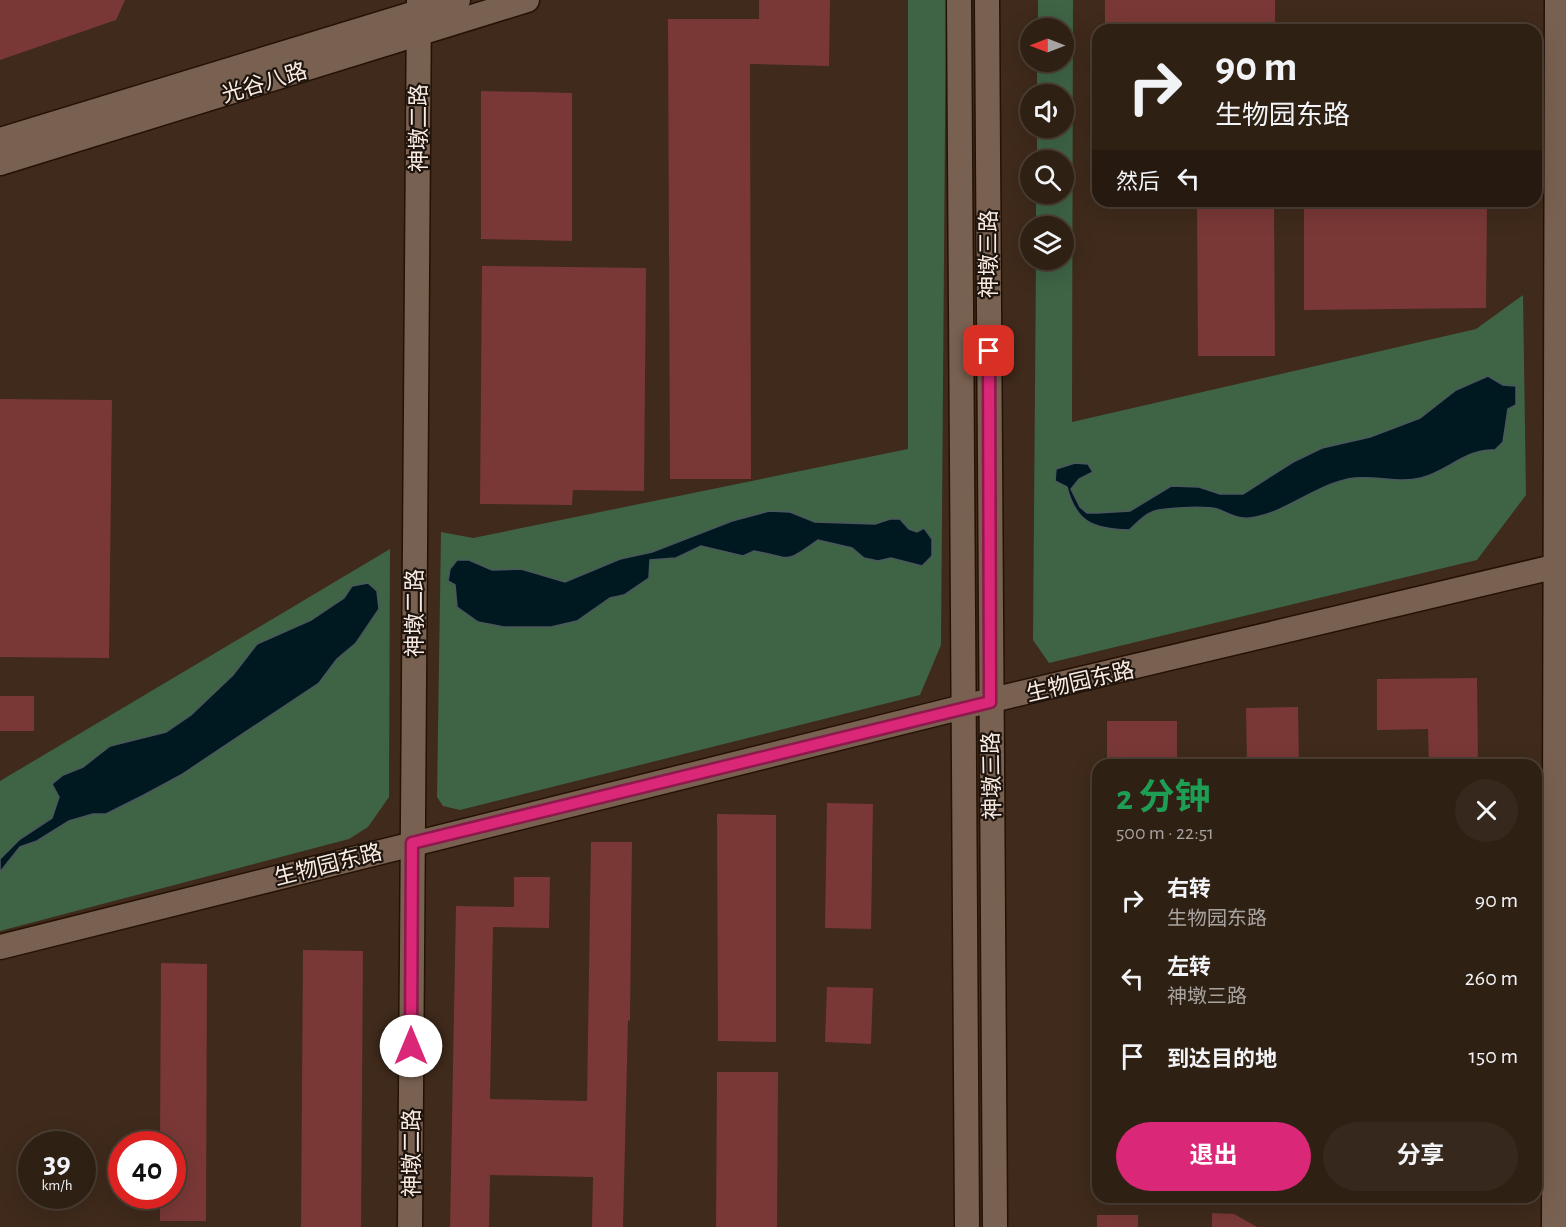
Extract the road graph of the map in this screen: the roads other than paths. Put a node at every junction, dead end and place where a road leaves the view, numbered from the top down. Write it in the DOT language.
graph roads {
  1 [pos="458,0"];
  2 [pos="527,0"];
  3 [pos="959,0"];
  4 [pos="987,0"];
  5 [pos="1557,0"];
  6 [pos="419,16"];
  7 [pos="0,140"];
  8 [pos="0,163"];
  9 [pos="1560,566"];
  10 [pos="990,702"];
  11 [pos="963,707"];
  12 [pos="412,843"];
  13 [pos="0,947"];
  14 [pos="410,1227"];
  15 [pos="967,1227"];
  16 [pos="995,1227"];
  17 [pos="1554,1227"];
  1 -- 6 [label="street, 光谷八路"];
  2 -- 6 [label="street, 光谷八路"];
  3 -- 11 [label="street, 神墩三路"];
  4 -- 10 [label="street, 神墩三路"];
  5 -- 9 [label="street"];
  6 -- 7 [label="street, 光谷八路"];
  6 -- 8 [label="street, 光谷八路"];
  6 -- 12 [label="street, 神墩二路"];
  9 -- 10 [label="street, 生物园东路"];
  9 -- 17 [label="street"];
  10 -- 11 [label="street, 生物园东路"];
  10 -- 16 [label="street, 神墩三路"];
  11 -- 12 [label="street, 生物园东路"];
  11 -- 15 [label="street, 神墩三路"];
  12 -- 13 [label="street, 生物园东路"];
  12 -- 14 [label="street, 神墩二路"];
}
